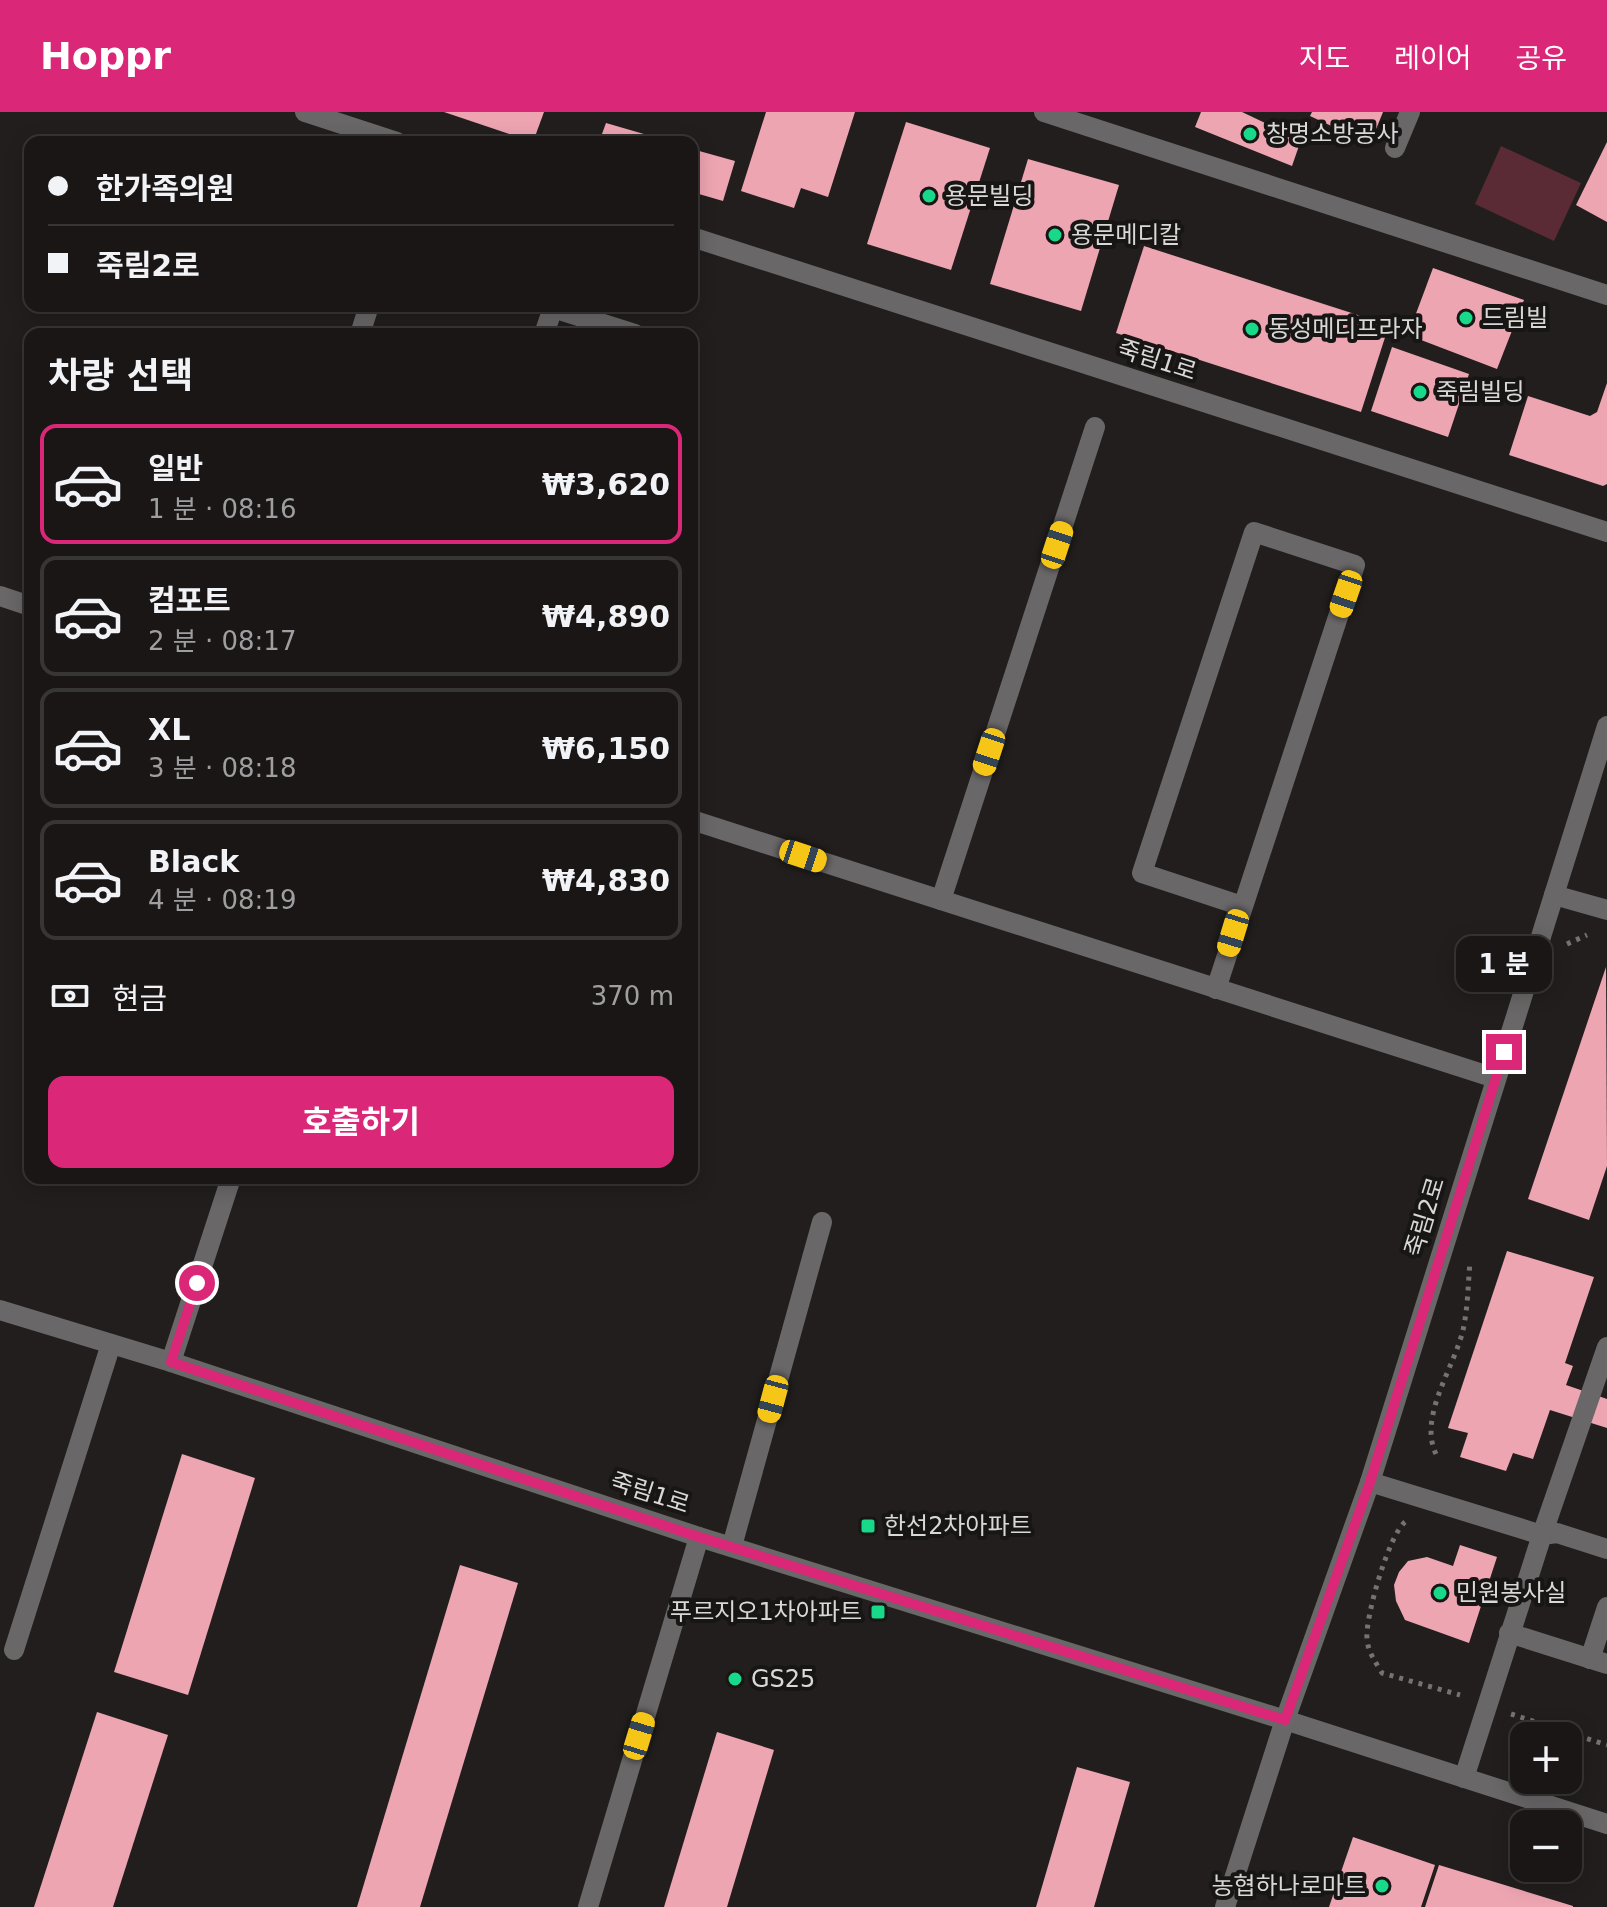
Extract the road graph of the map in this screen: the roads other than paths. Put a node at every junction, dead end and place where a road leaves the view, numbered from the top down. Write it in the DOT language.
graph roads {
  1 [pos="305,112"];
  2 [pos="1044,112"];
  3 [pos="1410,112"];
  4 [pos="379,136"];
  5 [pos="1395,148"];
  6 [pos="698,239"];
  7 [pos="1607,295"];
  8 [pos="566,312"];
  9 [pos="616,328"];
  10 [pos="1095,427"];
  11 [pos="1607,532"];
  12 [pos="0,596"];
  13 [pos="24,604"];
  14 [pos="1607,726"];
  15 [pos="698,822"];
  16 [pos="1554,895"];
  17 [pos="941,900"];
  18 [pos="1242,906"];
  19 [pos="1607,910"];
  20 [pos="1216,989"];
  21 [pos="1495,1078"];
  22 [pos="229,1184"];
  23 [pos="822,1222"];
  24 [pos="0,1310"];
  25 [pos="111,1344"];
  26 [pos="1607,1347"];
  27 [pos="171,1362"];
  28 [pos="1370,1482"];
  29 [pos="1542,1535"];
  30 [pos="699,1537"];
  31 [pos="732,1546"];
  32 [pos="1607,1549"];
  33 [pos="1607,1607"];
  34 [pos="1509,1633"];
  35 [pos="14,1650"];
  36 [pos="1598,1662"];
  37 [pos="1285,1720"];
  38 [pos="1464,1778"];
  39 [pos="1607,1824"];
  40 [pos="588,1907"];
  41 [pos="1225,1907"];
  1 -- 4 [label="street"];
  2 -- 7 [label="street"];
  3 -- 5 [label="street"];
  6 -- 11 [label="street, 죽림1로"];
  8 -- 9 [label="street"];
  10 -- 17 [label="street"];
  12 -- 13 [label="street"];
  14 -- 16 [label="street, 죽림2로"];
  15 -- 17 [label="street"];
  16 -- 19 [label="street"];
  16 -- 21 [label="street, 죽림2로"];
  17 -- 20 [label="street"];
  18 -- 18 [label="street"];
  18 -- 20 [label="street"];
  20 -- 21 [label="street"];
  21 -- 28 [label="street, 죽림2로"];
  22 -- 27 [label="street"];
  23 -- 31 [label="street"];
  24 -- 25 [label="street, 죽림1로"];
  25 -- 27 [label="street, 죽림1로"];
  25 -- 35 [label="street"];
  26 -- 29 [label="street"];
  27 -- 30 [label="street, 죽림1로"];
  28 -- 29 [label="street"];
  28 -- 37 [label="street, 죽림2로"];
  29 -- 32 [label="street"];
  29 -- 34 [label="street"];
  30 -- 31 [label="street, 죽림1로"];
  30 -- 40 [label="street"];
  31 -- 37 [label="street, 죽림1로"];
  33 -- 36 [label="street"];
  34 -- 36 [label="street"];
  34 -- 38 [label="street"];
  37 -- 38 [label="street"];
  37 -- 41 [label="street, 죽림2로"];
  38 -- 39 [label="street"];
}
